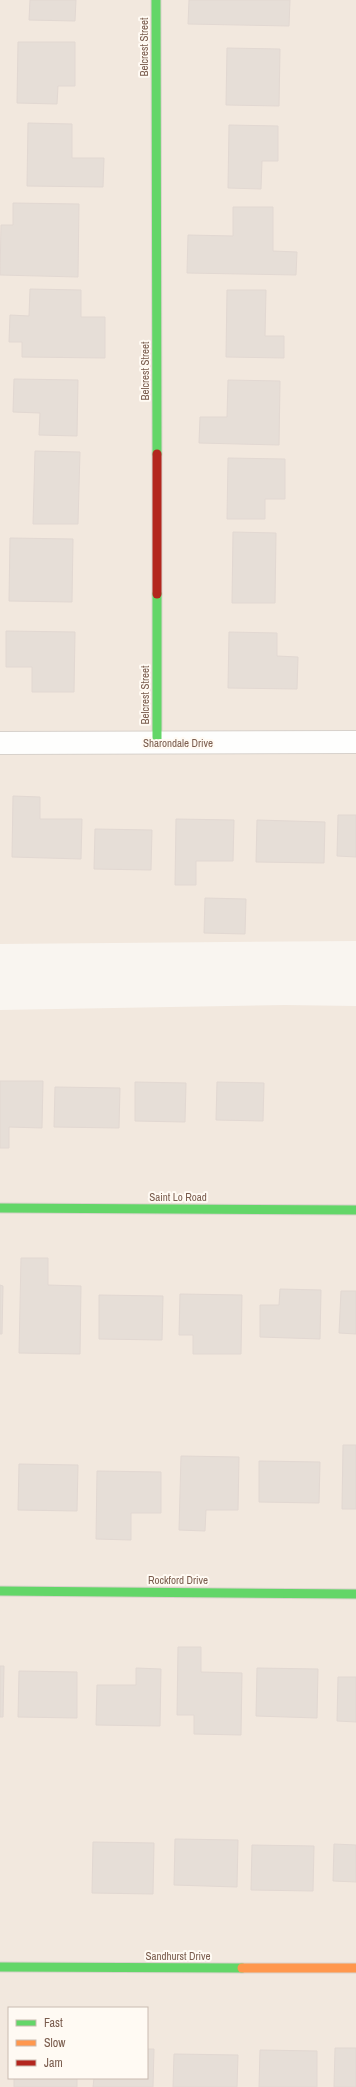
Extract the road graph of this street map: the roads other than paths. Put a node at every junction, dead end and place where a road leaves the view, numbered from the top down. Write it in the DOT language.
graph roads {
  1 [pos="156,0"];
  2 [pos="356,742"];
  3 [pos="0,743"];
  4 [pos="157,743"];
  5 [pos="0,1208"];
  6 [pos="356,1210"];
  7 [pos="0,1591"];
  8 [pos="356,1594"];
  9 [pos="0,1967"];
  10 [pos="356,1968"];
  1 -- 4 [label="street, Belcrest Street"];
  2 -- 4 [label="street, Sharondale Drive"];
  3 -- 4 [label="street, Sharondale Drive"];
  5 -- 6 [label="street, Saint Lo Road"];
  7 -- 8 [label="street, Rockford Drive"];
  9 -- 10 [label="street, Sandhurst Drive"];
}
